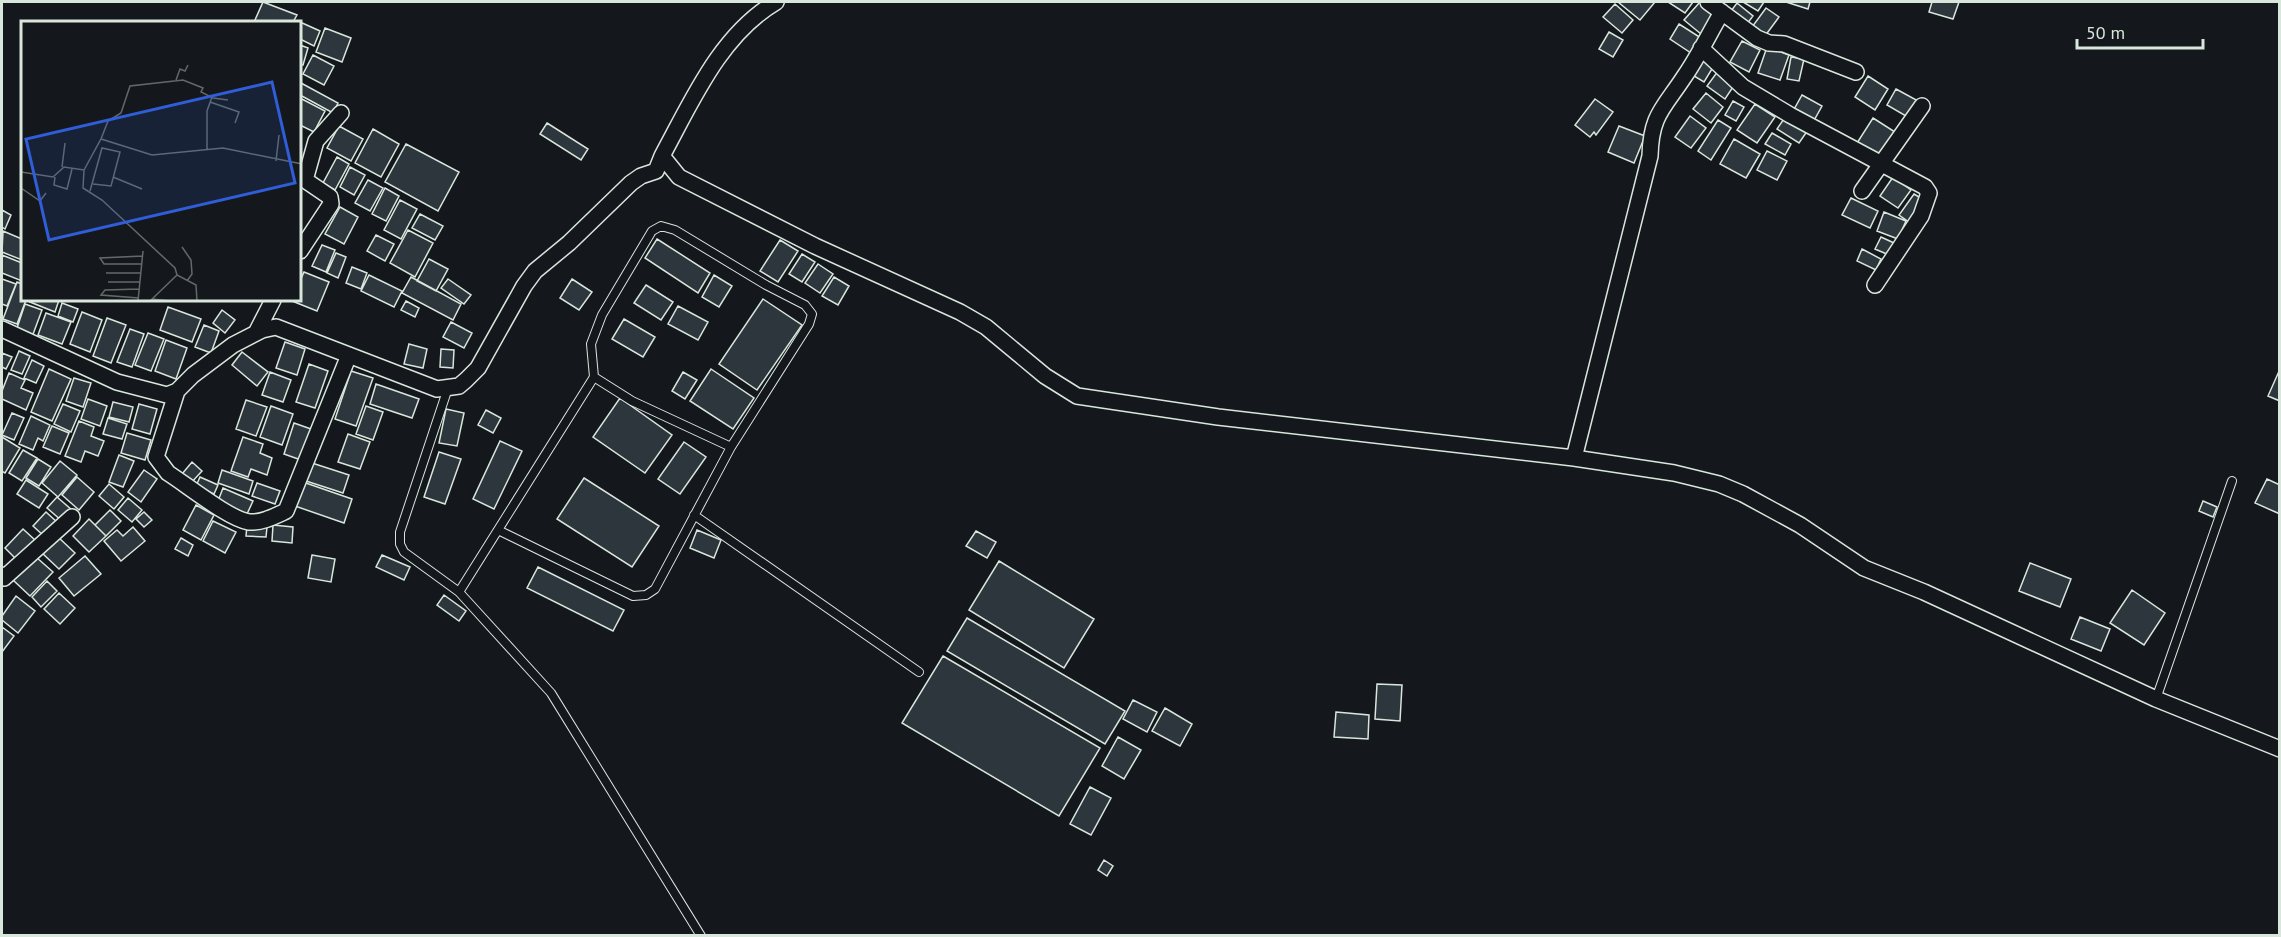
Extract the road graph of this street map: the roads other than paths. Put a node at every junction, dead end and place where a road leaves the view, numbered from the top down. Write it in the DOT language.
graph roads {
  1 [pos="776,2"];
  2 [pos="1708,2"];
  3 [pos="1722,12"];
  4 [pos="1701,48"];
  5 [pos="1856,72"];
  6 [pos="1923,106"];
  7 [pos="341,113"];
  8 [pos="662,156"];
  9 [pos="1881,164"];
  10 [pos="1862,191"];
  11 [pos="302,248"];
  12 [pos="1875,285"];
  13 [pos="272,302"];
  14 [pos="2,329"];
  15 [pos="256,333"];
  16 [pos="349,356"];
  17 [pos="594,377"];
  18 [pos="448,388"];
  19 [pos="177,391"];
  20 [pos="731,447"];
  21 [pos="1574,458"];
  22 [pos="2232,481"];
  23 [pos="694,515"];
  24 [pos="72,518"];
  25 [pos="498,530"];
  26 [pos="2,575"];
  27 [pos="459,592"];
  28 [pos="919,672"];
  29 [pos="2156,699"];
  30 [pos="2280,749"];
  31 [pos="701,936"];
  1 -- 8 [label="street"];
  2 -- 3 [label="street"];
  3 -- 4 [label="street"];
  3 -- 5 [label="street"];
  4 -- 9 [label="street"];
  4 -- 21 [label="street"];
  6 -- 9 [label="street"];
  7 -- 11 [label="street"];
  8 -- 18 [label="street"];
  8 -- 21 [label="street"];
  9 -- 10 [label="street"];
  9 -- 12 [label="street"];
  13 -- 15 [label="street"];
  14 -- 19 [label="street"];
  15 -- 16 [label="street"];
  15 -- 19 [label="street"];
  16 -- 18 [label="street"];
  16 -- 19 [label="street"];
  17 -- 20 [label="lane"];
  17 -- 20 [label="lane"];
  17 -- 25 [label="lane"];
  18 -- 27 [label="lane"];
  20 -- 23 [label="lane"];
  21 -- 29 [label="street"];
  22 -- 29 [label="lane"];
  23 -- 25 [label="lane"];
  23 -- 28 [label="lane"];
  24 -- 26 [label="street"];
  25 -- 27 [label="lane"];
  27 -- 31 [label="lane"];
  29 -- 30 [label="street"];
}
